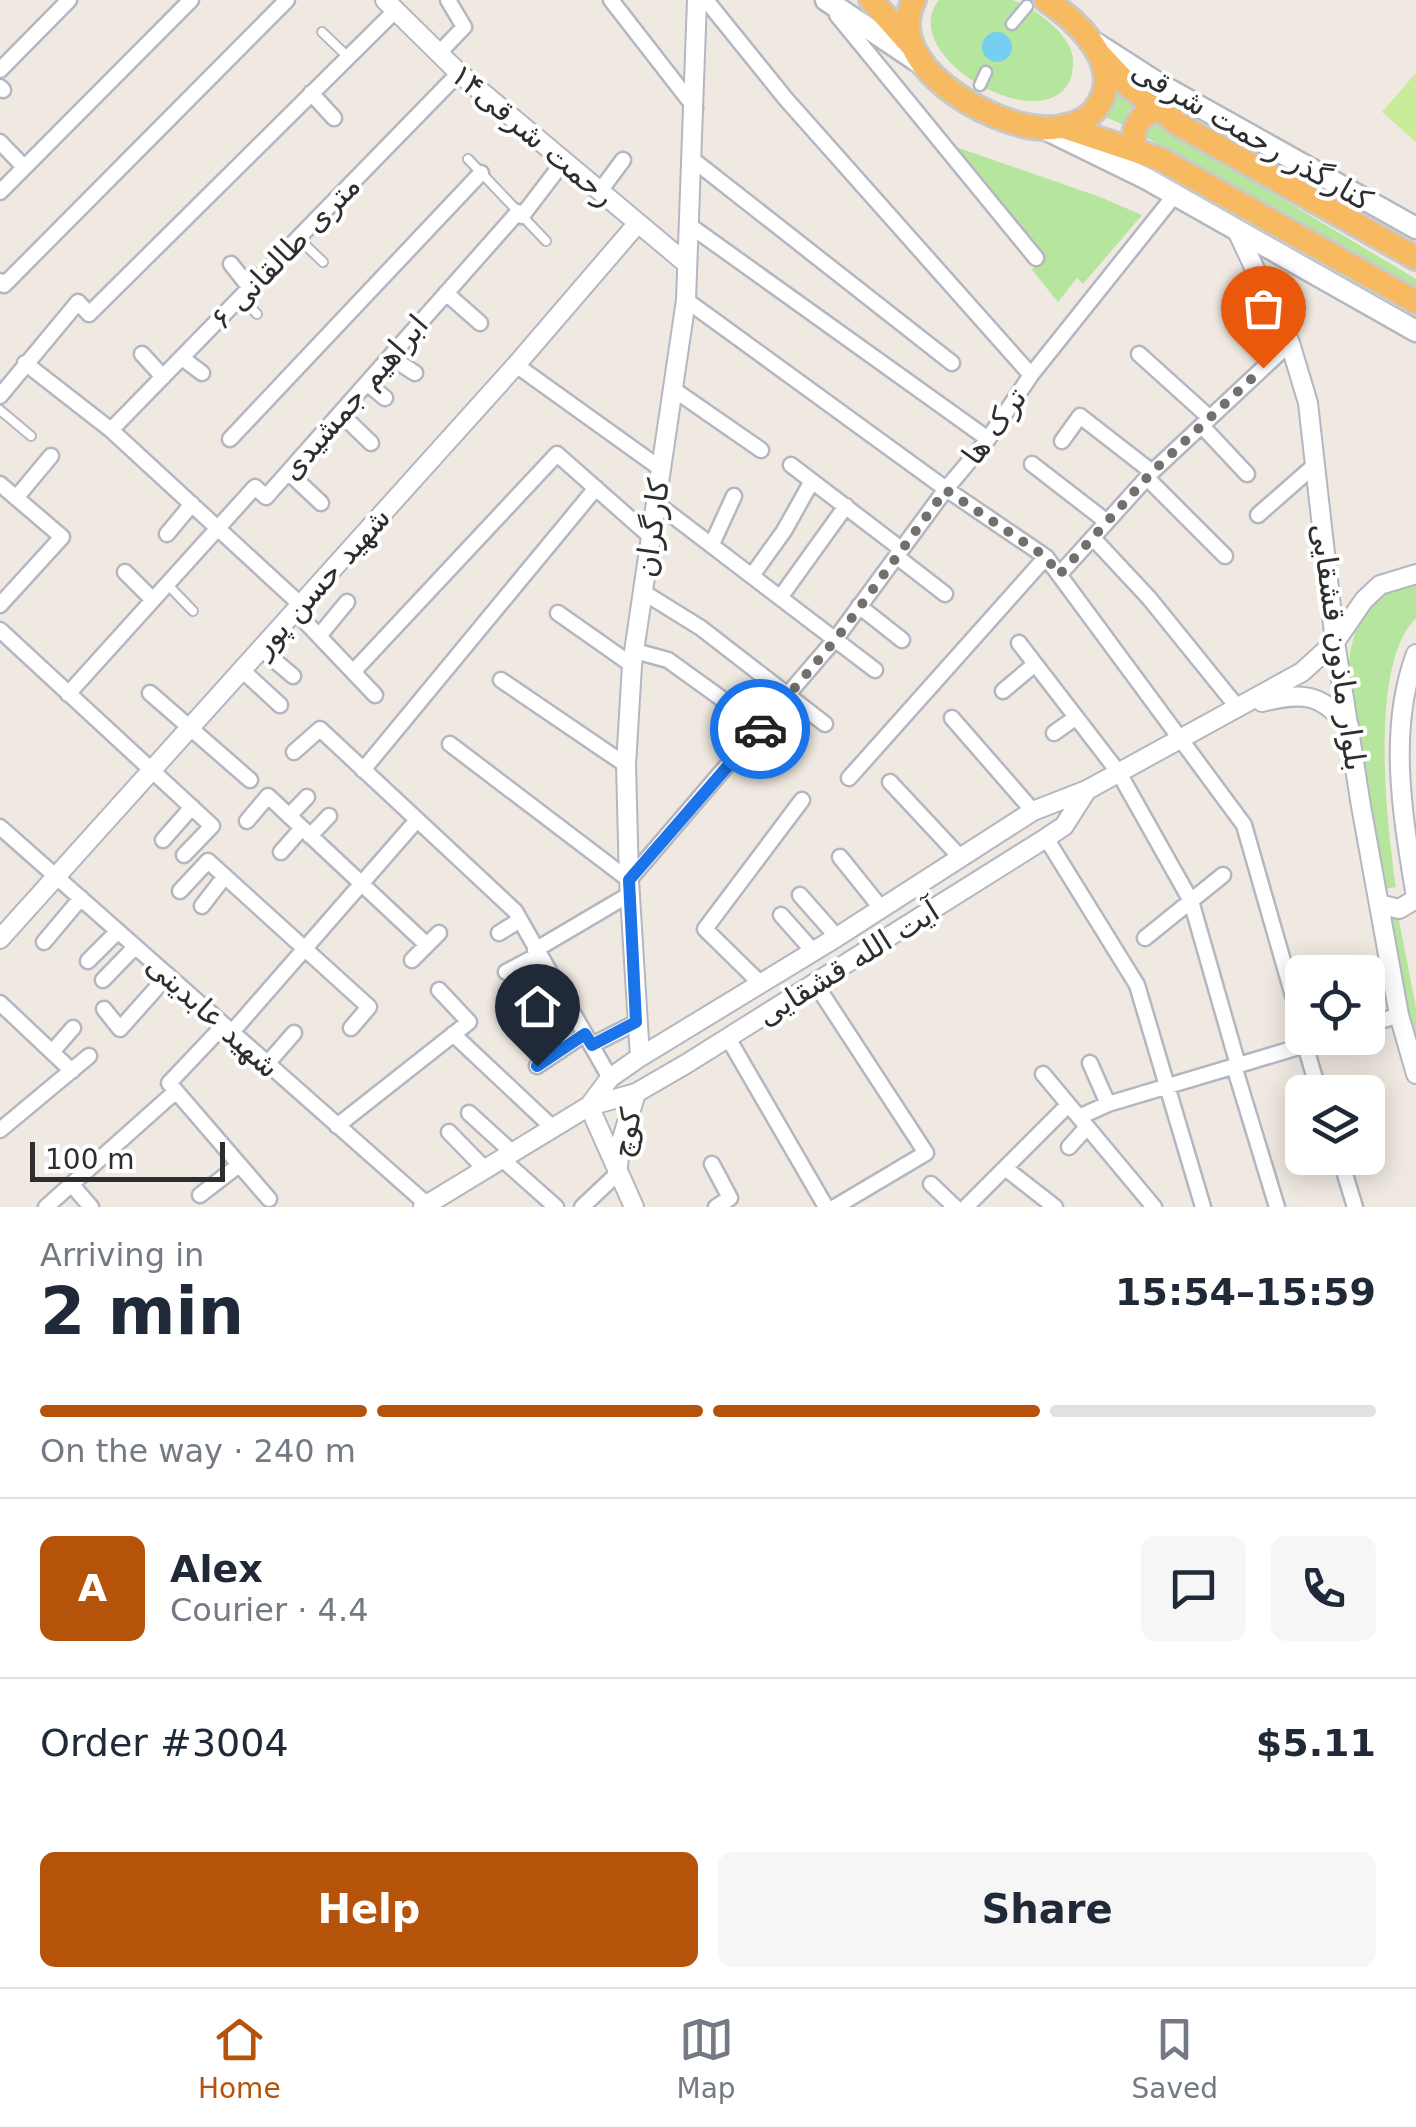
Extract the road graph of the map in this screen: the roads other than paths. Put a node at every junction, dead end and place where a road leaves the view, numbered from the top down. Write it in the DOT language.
graph roads {
  1 [pos="69,0"];
  2 [pos="191,0"];
  3 [pos="286,0"];
  4 [pos="448,0"];
  5 [pos="611,0"];
  6 [pos="826,0"];
  7 [pos="870,0"];
  8 [pos="914,0"];
  9 [pos="698,1"];
  10 [pos="1037,3"];
  11 [pos="390,5"];
  12 [pos="1012,24"];
  13 [pos="322,32"];
  14 [pos="1094,47"];
  15 [pos="438,54"];
  16 [pos="916,55"];
  17 [pos="348,57"];
  18 [pos="0,70"];
  19 [pos="986,72"];
  20 [pos="459,73"];
  21 [pos="980,84"];
  22 [pos="312,93"];
  23 [pos="695,108"];
  24 [pos="1158,109"];
  25 [pos="334,118"];
  26 [pos="1052,127"];
  27 [pos="0,142"];
  28 [pos="1134,149"];
  29 [pos="468,159"];
  30 [pos="692,159"];
  31 [pos="564,160"];
  32 [pos="623,160"];
  33 [pos="24,167"];
  34 [pos="481,173"];
  35 [pos="600,190"];
  36 [pos="0,192"];
  37 [pos="1174,196"];
  38 [pos="520,214"];
  39 [pos="638,222"];
  40 [pos="690,225"];
  41 [pos="1236,228"];
  42 [pos="1416,228"];
  43 [pos="298,238"];
  44 [pos="546,242"];
  45 [pos="1036,258"];
  46 [pos="1416,258"];
  47 [pos="323,262"];
  48 [pos="231,264"];
  49 [pos="688,264"];
  50 [pos="0,281"];
  51 [pos="245,293"];
  52 [pos="446,293"];
  53 [pos="686,300"];
  54 [pos="1416,302"];
  55 [pos="257,314"];
  56 [pos="480,323"];
  57 [pos="1416,330"];
  58 [pos="1290,343"];
  59 [pos="142,354"];
  60 [pos="1140,354"];
  61 [pos="390,356"];
  62 [pos="182,358"];
  63 [pos="952,363"];
  64 [pos="25,364"];
  65 [pos="516,366"];
  66 [pos="415,373"];
  67 [pos="202,374"];
  68 [pos="1031,376"];
  69 [pos="163,377"];
  70 [pos="367,383"];
  71 [pos="672,389"];
  72 [pos="0,396"];
  73 [pos="385,398"];
  74 [pos="0,410"];
  75 [pos="340,413"];
  76 [pos="1206,422"];
  77 [pos="111,430"];
  78 [pos="31,436"];
  79 [pos="230,439"];
  80 [pos="988,439"];
  81 [pos="1062,441"];
  82 [pos="371,443"];
  83 [pos="762,450"];
  84 [pos="51,456"];
  85 [pos="1032,464"];
  86 [pos="1316,464"];
  87 [pos="791,465"];
  88 [pos="661,468"];
  89 [pos="288,472"];
  90 [pos="1247,474"];
  91 [pos="1149,475"];
  92 [pos="812,481"];
  93 [pos="0,484"];
  94 [pos="596,488"];
  95 [pos="946,490"];
  96 [pos="734,496"];
  97 [pos="16,498"];
  98 [pos="320,503"];
  99 [pos="656,503"];
  100 [pos="192,504"];
  101 [pos="846,506"];
  102 [pos="1258,515"];
  103 [pos="1107,522"];
  104 [pos="218,528"];
  105 [pos="167,534"];
  106 [pos="651,536"];
  107 [pos="1092,538"];
  108 [pos="712,544"];
  109 [pos="898,553"];
  110 [pos="1225,556"];
  111 [pos="1046,557"];
  112 [pos="125,572"];
  113 [pos="753,574"];
  114 [pos="1416,574"];
  115 [pos="1059,575"];
  116 [pos="167,584"];
  117 [pos="643,592"];
  118 [pos="945,594"];
  119 [pos="782,596"];
  120 [pos="153,600"];
  121 [pos="347,602"];
  122 [pos="0,605"];
  123 [pos="860,606"];
  124 [pos="298,608"];
  125 [pos="193,611"];
  126 [pos="558,613"];
  127 [pos="0,630"];
  128 [pos="320,636"];
  129 [pos="837,638"];
  130 [pos="902,640"];
  131 [pos="1019,642"];
  132 [pos="1335,642"];
  133 [pos="261,649"];
  134 [pos="1416,654"];
  135 [pos="633,658"];
  136 [pos="1035,664"];
  137 [pos="242,670"];
  138 [pos="876,670"];
  139 [pos="354,672"];
  140 [pos="293,676"];
  141 [pos="501,680"];
  142 [pos="1003,691"];
  143 [pos="150,693"];
  144 [pos="68,694"];
  145 [pos="376,695"];
  146 [pos="789,696"];
  147 [pos="280,705"];
  148 [pos="1238,708"];
  149 [pos="952,718"];
  150 [pos="1075,718"];
  151 [pos="825,724"];
  152 [pos="190,726"];
  153 [pos="1349,726"];
  154 [pos="761,727"];
  155 [pos="1054,733"];
  156 [pos="1180,739"];
  157 [pos="450,744"];
  158 [pos="294,752"];
  159 [pos="626,765"];
  160 [pos="151,770"];
  161 [pos="364,770"];
  162 [pos="1119,772"];
  163 [pos="849,778"];
  164 [pos="250,780"];
  165 [pos="890,782"];
  166 [pos="1087,790"];
  167 [pos="306,797"];
  168 [pos="802,800"];
  169 [pos="192,808"];
  170 [pos="1033,810"];
  171 [pos="290,816"];
  172 [pos="329,816"];
  173 [pos="418,820"];
  174 [pos="247,821"];
  175 [pos="0,827"];
  176 [pos="306,832"];
  177 [pos="1046,838"];
  178 [pos="163,840"];
  179 [pos="281,852"];
  180 [pos="184,856"];
  181 [pos="840,857"];
  182 [pos="960,858"];
  183 [pos="1223,875"];
  184 [pos="56,876"];
  185 [pos="225,876"];
  186 [pos="362,884"];
  187 [pos="629,887"];
  188 [pos="180,891"];
  189 [pos="800,895"];
  190 [pos="80,898"];
  191 [pos="1416,898"];
  192 [pos="1191,901"];
  193 [pos="1379,904"];
  194 [pos="202,906"];
  195 [pos="881,908"];
  196 [pos="781,916"];
  197 [pos="520,920"];
  198 [pos="118,931"];
  199 [pos="439,932"];
  200 [pos="500,933"];
  201 [pos="838,936"];
  202 [pos="0,938"];
  203 [pos="1145,938"];
  204 [pos="44,942"];
  205 [pos="426,945"];
  206 [pos="135,947"];
  207 [pos="305,949"];
  208 [pos="813,951"];
  209 [pos="537,952"];
  210 [pos="412,960"];
  211 [pos="88,961"];
  212 [pos="1285,968"];
  213 [pos="506,972"];
  214 [pos="168,976"];
  215 [pos="102,980"];
  216 [pos="760,984"];
  217 [pos="815,984"];
  218 [pos="440,990"];
  219 [pos="562,996"];
  220 [pos="0,1003"];
  221 [pos="104,1009"];
  222 [pos="531,1014"];
  223 [pos="1399,1015"];
  224 [pos="1385,1020"];
  225 [pos="636,1022"];
  226 [pos="73,1028"];
  227 [pos="351,1028"];
  228 [pos="228,1029"];
  229 [pos="294,1034"];
  230 [pos="454,1034"];
  231 [pos="728,1038"];
  232 [pos="589,1039"];
  233 [pos="1285,1049"];
  234 [pos="52,1052"];
  235 [pos="89,1056"];
  236 [pos="640,1058"];
  237 [pos="1090,1063"];
  238 [pos="267,1064"];
  239 [pos="537,1066"];
  240 [pos="1236,1066"];
  241 [pos="72,1071"];
  242 [pos="1043,1074"];
  243 [pos="1416,1074"];
  244 [pos="610,1078"];
  245 [pos="1167,1086"];
  246 [pos="176,1091"];
  247 [pos="636,1093"];
  248 [pos="1108,1104"];
  249 [pos="1068,1105"];
  250 [pos="589,1106"];
  251 [pos="0,1107"];
  252 [pos="469,1113"];
  253 [pos="13,1120"];
  254 [pos="1083,1122"];
  255 [pos="338,1126"];
  256 [pos="553,1128"];
  257 [pos="0,1130"];
  258 [pos="450,1132"];
  259 [pos="1069,1147"];
  260 [pos="508,1156"];
  261 [pos="712,1164"];
  262 [pos="239,1165"];
  263 [pos="1005,1168"];
  264 [pos="485,1169"];
  265 [pos="617,1174"];
  266 [pos="1345,1175"];
  267 [pos="72,1184"];
  268 [pos="931,1184"];
  269 [pos="200,1195"];
  270 [pos="269,1199"];
  271 [pos="1146,1204"];
  272 [pos="427,1206"];
  273 [pos="46,1207"];
  274 [pos="91,1207"];
  275 [pos="556,1207"];
  276 [pos="582,1207"];
  277 [pos="634,1207"];
  278 [pos="716,1207"];
  279 [pos="826,1207"];
  280 [pos="835,1207"];
  281 [pos="955,1207"];
  282 [pos="966,1207"];
  283 [pos="1055,1207"];
  284 [pos="1204,1207"];
  285 [pos="1277,1207"];
  286 [pos="1355,1207"];
  1 -- 18 [label="street"];
  2 -- 33 [label="street"];
  3 -- 50 [label="street"];
  4 -- 15 [label="street"];
  5 -- 23 [label="street"];
  6 -- 16 [label="main road"];
  6 -- 45 [label="street"];
  7 -- 16 [label="highway"];
  8 -- 16 [label="highway"];
  9 -- 23 [label="street, کارگران"];
  9 -- 68 [label="street"];
  10 -- 12 [label="street"];
  10 -- 14 [label="highway"];
  11 -- 15 [label="street, ۱۴رحمت شرقی"];
  11 -- 17 [label="street"];
  13 -- 17 [label="lane"];
  14 -- 24 [label="highway"];
  14 -- 26 [label="highway"];
  14 -- 42 [label="main road, کنارگذر رحمت شرقی"];
  15 -- 20 [label="street, ۱۴رحمت شرقی"];
  16 -- 26 [label="highway"];
  17 -- 22 [label="street"];
  19 -- 21 [label="street"];
  20 -- 31 [label="street, ۱۴رحمت شرقی"];
  20 -- 43 [label="street, ۶ متری طالقانی"];
  22 -- 25 [label="street"];
  22 -- 64 [label="street"];
  23 -- 30 [label="street, کارگران"];
  24 -- 28 [label="highway"];
  24 -- 46 [label="highway"];
  26 -- 28 [label="highway"];
  26 -- 37 [label="main road"];
  27 -- 33 [label="street"];
  28 -- 54 [label="highway"];
  29 -- 34 [label="lane"];
  30 -- 40 [label="street, کارگران"];
  30 -- 63 [label="street"];
  31 -- 35 [label="street, ۱۴رحمت شرقی"];
  31 -- 38 [label="street, ابراهیم جمشیدی"];
  32 -- 35 [label="street"];
  33 -- 36 [label="street"];
  34 -- 38 [label="lane"];
  34 -- 79 [label="street"];
  35 -- 39 [label="street, ۱۴رحمت شرقی"];
  37 -- 41 [label="main road"];
  37 -- 68 [label="street, ترک ها"];
  38 -- 44 [label="lane"];
  38 -- 52 [label="street, ابراهیم جمشیدی"];
  39 -- 49 [label="street, ۱۴رحمت شرقی"];
  39 -- 65 [label="street, شهید حسن پور"];
  40 -- 49 [label="street, کارگران"];
  40 -- 80 [label="street"];
  41 -- 57 [label="main road"];
  41 -- 58 [label="street, بلوار ماذون قشقایی"];
  43 -- 47 [label="lane"];
  43 -- 51 [label="street, ۶ متری طالقانی"];
  48 -- 51 [label="street"];
  49 -- 53 [label="street, کارگران"];
  51 -- 55 [label="lane"];
  51 -- 62 [label="street, ۶ متری طالقانی"];
  52 -- 56 [label="street"];
  52 -- 61 [label="street, ابراهیم جمشیدی"];
  53 -- 71 [label="street, کارگران"];
  53 -- 95 [label="street"];
  58 -- 76 [label="street"];
  58 -- 86 [label="street, بلوار ماذون قشقایی"];
  59 -- 69 [label="street"];
  60 -- 76 [label="street"];
  61 -- 66 [label="street"];
  61 -- 70 [label="street, ابراهیم جمشیدی"];
  62 -- 67 [label="street"];
  62 -- 69 [label="street, ۶ متری طالقانی"];
  64 -- 72 [label="street"];
  64 -- 77 [label="street"];
  65 -- 88 [label="street"];
  65 -- 124 [label="street, شهید حسن پور"];
  68 -- 80 [label="street, ترک ها"];
  69 -- 77 [label="street, ۶ متری طالقانی"];
  70 -- 73 [label="street"];
  70 -- 75 [label="street, ابراهیم جمشیدی"];
  71 -- 83 [label="street"];
  71 -- 88 [label="street, کارگران"];
  74 -- 78 [label="lane"];
  75 -- 82 [label="street"];
  75 -- 89 [label="street, ابراهیم جمشیدی"];
  76 -- 90 [label="street"];
  76 -- 91 [label="street"];
  77 -- 100 [label="street"];
  80 -- 95 [label="street, ترک ها"];
  81 -- 91 [label="street"];
  84 -- 97 [label="street"];
  85 -- 103 [label="street"];
  86 -- 102 [label="street"];
  86 -- 132 [label="street, بلوار ماذون قشقایی"];
  87 -- 92 [label="street"];
  88 -- 99 [label="street, کارگران"];
  89 -- 98 [label="street"];
  89 -- 104 [label="street, ابراهیم جمشیدی"];
  91 -- 103 [label="street"];
  91 -- 110 [label="street"];
  92 -- 101 [label="street"];
  92 -- 113 [label="street"];
  93 -- 97 [label="street"];
  94 -- 106 [label="street"];
  94 -- 139 [label="street"];
  94 -- 161 [label="street"];
  95 -- 109 [label="street, ترک ها"];
  95 -- 111 [label="street"];
  96 -- 108 [label="street"];
  97 -- 122 [label="street"];
  99 -- 106 [label="street, کارگران"];
  99 -- 108 [label="street"];
  100 -- 104 [label="street"];
  100 -- 105 [label="street"];
  101 -- 109 [label="street"];
  101 -- 119 [label="street"];
  103 -- 107 [label="street"];
  104 -- 116 [label="street, ابراهیم جمشیدی"];
  104 -- 124 [label="street"];
  106 -- 117 [label="street, کارگران"];
  107 -- 115 [label="street"];
  107 -- 148 [label="street"];
  108 -- 113 [label="street"];
  109 -- 118 [label="street"];
  109 -- 123 [label="street, ترک ها"];
  111 -- 115 [label="street"];
  111 -- 163 [label="street"];
  112 -- 120 [label="street"];
  113 -- 119 [label="street"];
  114 -- 132 [label="street"];
  115 -- 156 [label="street"];
  116 -- 120 [label="street, ابراهیم جمشیدی"];
  116 -- 125 [label="lane"];
  117 -- 135 [label="street, کارگران"];
  117 -- 146 [label="street"];
  119 -- 129 [label="street"];
  120 -- 144 [label="street, ابراهیم جمشیدی"];
  121 -- 128 [label="street"];
  123 -- 129 [label="street, ترک ها"];
  123 -- 130 [label="street"];
  124 -- 128 [label="street"];
  124 -- 133 [label="street, شهید حسن پور"];
  126 -- 135 [label="street"];
  127 -- 144 [label="street"];
  128 -- 139 [label="street"];
  129 -- 138 [label="street"];
  129 -- 146 [label="street, ترک ها"];
  131 -- 136 [label="street"];
  132 -- 148 [label="street"];
  132 -- 153 [label="street, بلوار ماذون قشقایی"];
  133 -- 137 [label="street, شهید حسن پور"];
  133 -- 140 [label="street"];
  134 -- 191 [label="street, بلوار ماذون قشقایی"];
  135 -- 154 [label="street"];
  135 -- 159 [label="street, کارگران"];
  136 -- 142 [label="street"];
  136 -- 150 [label="street"];
  137 -- 147 [label="street"];
  137 -- 152 [label="street, شهید حسن پور"];
  139 -- 145 [label="street"];
  141 -- 159 [label="street"];
  143 -- 152 [label="street"];
  144 -- 160 [label="street"];
  146 -- 151 [label="street"];
  146 -- 154 [label="street, ترک ها"];
  148 -- 153 [label="street"];
  148 -- 156 [label="street, آیت الله قشقایی"];
  149 -- 170 [label="street"];
  150 -- 155 [label="street"];
  150 -- 162 [label="street"];
  152 -- 160 [label="street, شهید حسن پور"];
  152 -- 164 [label="street"];
  153 -- 193 [label="street, بلوار ماذون قشقایی"];
  154 -- 187 [label="street, ترک ها"];
  156 -- 162 [label="street, آیت الله قشقایی"];
  156 -- 212 [label="street"];
  157 -- 187 [label="street"];
  158 -- 161 [label="street"];
  159 -- 187 [label="street, کارگران"];
  160 -- 169 [label="street"];
  160 -- 184 [label="street, شهید حسن پور"];
  161 -- 173 [label="street"];
  162 -- 166 [label="street, آیت الله قشقایی"];
  162 -- 192 [label="street"];
  165 -- 182 [label="street"];
  166 -- 170 [label="street, آیت الله قشقایی"];
  166 -- 177 [label="street, آیت الله قشقایی"];
  167 -- 171 [label="street"];
  168 -- 216 [label="street"];
  169 -- 178 [label="street"];
  169 -- 180 [label="street"];
  170 -- 182 [label="street, آیت الله قشقایی"];
  171 -- 174 [label="street"];
  171 -- 176 [label="street"];
  172 -- 176 [label="street"];
  173 -- 186 [label="street"];
  173 -- 197 [label="street"];
  175 -- 184 [label="street, شهید عابدینی"];
  176 -- 179 [label="street"];
  176 -- 186 [label="street"];
  177 -- 217 [label="street, آیت الله قشقایی"];
  177 -- 245 [label="street"];
  181 -- 195 [label="street"];
  182 -- 195 [label="street, آیت الله قشقایی"];
  183 -- 192 [label="street"];
  184 -- 190 [label="street, شهید عابدینی"];
  184 -- 202 [label="street, شهید حسن پور"];
  185 -- 188 [label="street"];
  185 -- 194 [label="street"];
  185 -- 207 [label="street"];
  186 -- 205 [label="street"];
  186 -- 207 [label="street"];
  187 -- 209 [label="street, ترک ها"];
  187 -- 225 [label="street, کارگران"];
  189 -- 201 [label="street"];
  190 -- 198 [label="street, شهید عابدینی"];
  190 -- 204 [label="street"];
  191 -- 193 [label="street"];
  192 -- 203 [label="street"];
  192 -- 240 [label="street"];
  193 -- 223 [label="street, بلوار ماذون قشقایی"];
  195 -- 201 [label="street, آیت الله قشقایی"];
  196 -- 208 [label="street"];
  197 -- 200 [label="street"];
  197 -- 209 [label="street"];
  198 -- 206 [label="street, شهید عابدینی"];
  198 -- 211 [label="street"];
  199 -- 205 [label="street"];
  201 -- 208 [label="street, آیت الله قشقایی"];
  205 -- 210 [label="street"];
  206 -- 214 [label="street, شهید عابدینی"];
  206 -- 215 [label="street"];
  207 -- 227 [label="street"];
  207 -- 228 [label="street"];
  208 -- 216 [label="street, آیت الله قشقایی"];
  209 -- 213 [label="street, ترک ها"];
  209 -- 219 [label="street"];
  214 -- 221 [label="street"];
  214 -- 228 [label="street, شهید عابدینی"];
  216 -- 236 [label="street, آیت الله قشقایی"];
  217 -- 231 [label="street, آیت الله قشقایی"];
  217 -- 280 [label="street"];
  218 -- 230 [label="street"];
  219 -- 222 [label="street"];
  219 -- 232 [label="street"];
  220 -- 234 [label="street"];
  223 -- 224 [label="street"];
  223 -- 243 [label="street, بلوار ماذون قشقایی"];
  225 -- 232 [label="street"];
  225 -- 236 [label="street, کارگران"];
  226 -- 234 [label="street"];
  228 -- 238 [label="street, شهید عابدینی"];
  228 -- 246 [label="street"];
  229 -- 238 [label="street"];
  230 -- 255 [label="street"];
  230 -- 256 [label="street"];
  231 -- 247 [label="street, آیت الله قشقایی"];
  231 -- 279 [label="street"];
  232 -- 239 [label="street"];
  232 -- 244 [label="street"];
  233 -- 240 [label="street"];
  234 -- 241 [label="street"];
  235 -- 241 [label="street"];
  236 -- 244 [label="street, آیت الله قشقایی"];
  237 -- 248 [label="street"];
  238 -- 255 [label="street, شهید عابدینی"];
  240 -- 245 [label="street"];
  240 -- 285 [label="street"];
  241 -- 253 [label="street"];
  242 -- 249 [label="street"];
  244 -- 250 [label="street, آیت الله قشقایی"];
  245 -- 248 [label="street"];
  245 -- 284 [label="street"];
  246 -- 262 [label="street"];
  246 -- 267 [label="street"];
  247 -- 250 [label="street, آیت الله قشقایی"];
  247 -- 265 [label="street, کوچ"];
  248 -- 254 [label="street"];
  249 -- 254 [label="street"];
  249 -- 263 [label="street"];
  250 -- 256 [label="street, آیت الله قشقایی"];
  250 -- 265 [label="street, کوچ"];
  251 -- 253 [label="street"];
  252 -- 260 [label="street"];
  253 -- 257 [label="street"];
  254 -- 259 [label="street"];
  254 -- 271 [label="street"];
  255 -- 272 [label="street, شهید عابدینی"];
  256 -- 260 [label="street, آیت الله قشقایی"];
  258 -- 264 [label="street"];
  260 -- 264 [label="street, آیت الله قشقایی"];
  260 -- 275 [label="street"];
  261 -- 278 [label="street"];
  262 -- 269 [label="street"];
  262 -- 270 [label="street"];
  263 -- 282 [label="street"];
  263 -- 283 [label="street"];
  264 -- 272 [label="street, آیت الله قشقایی"];
  265 -- 276 [label="street"];
  265 -- 277 [label="street, کوچ"];
  266 -- 286 [label="street"];
  267 -- 273 [label="street"];
  267 -- 274 [label="street"];
  268 -- 281 [label="street"];
}
